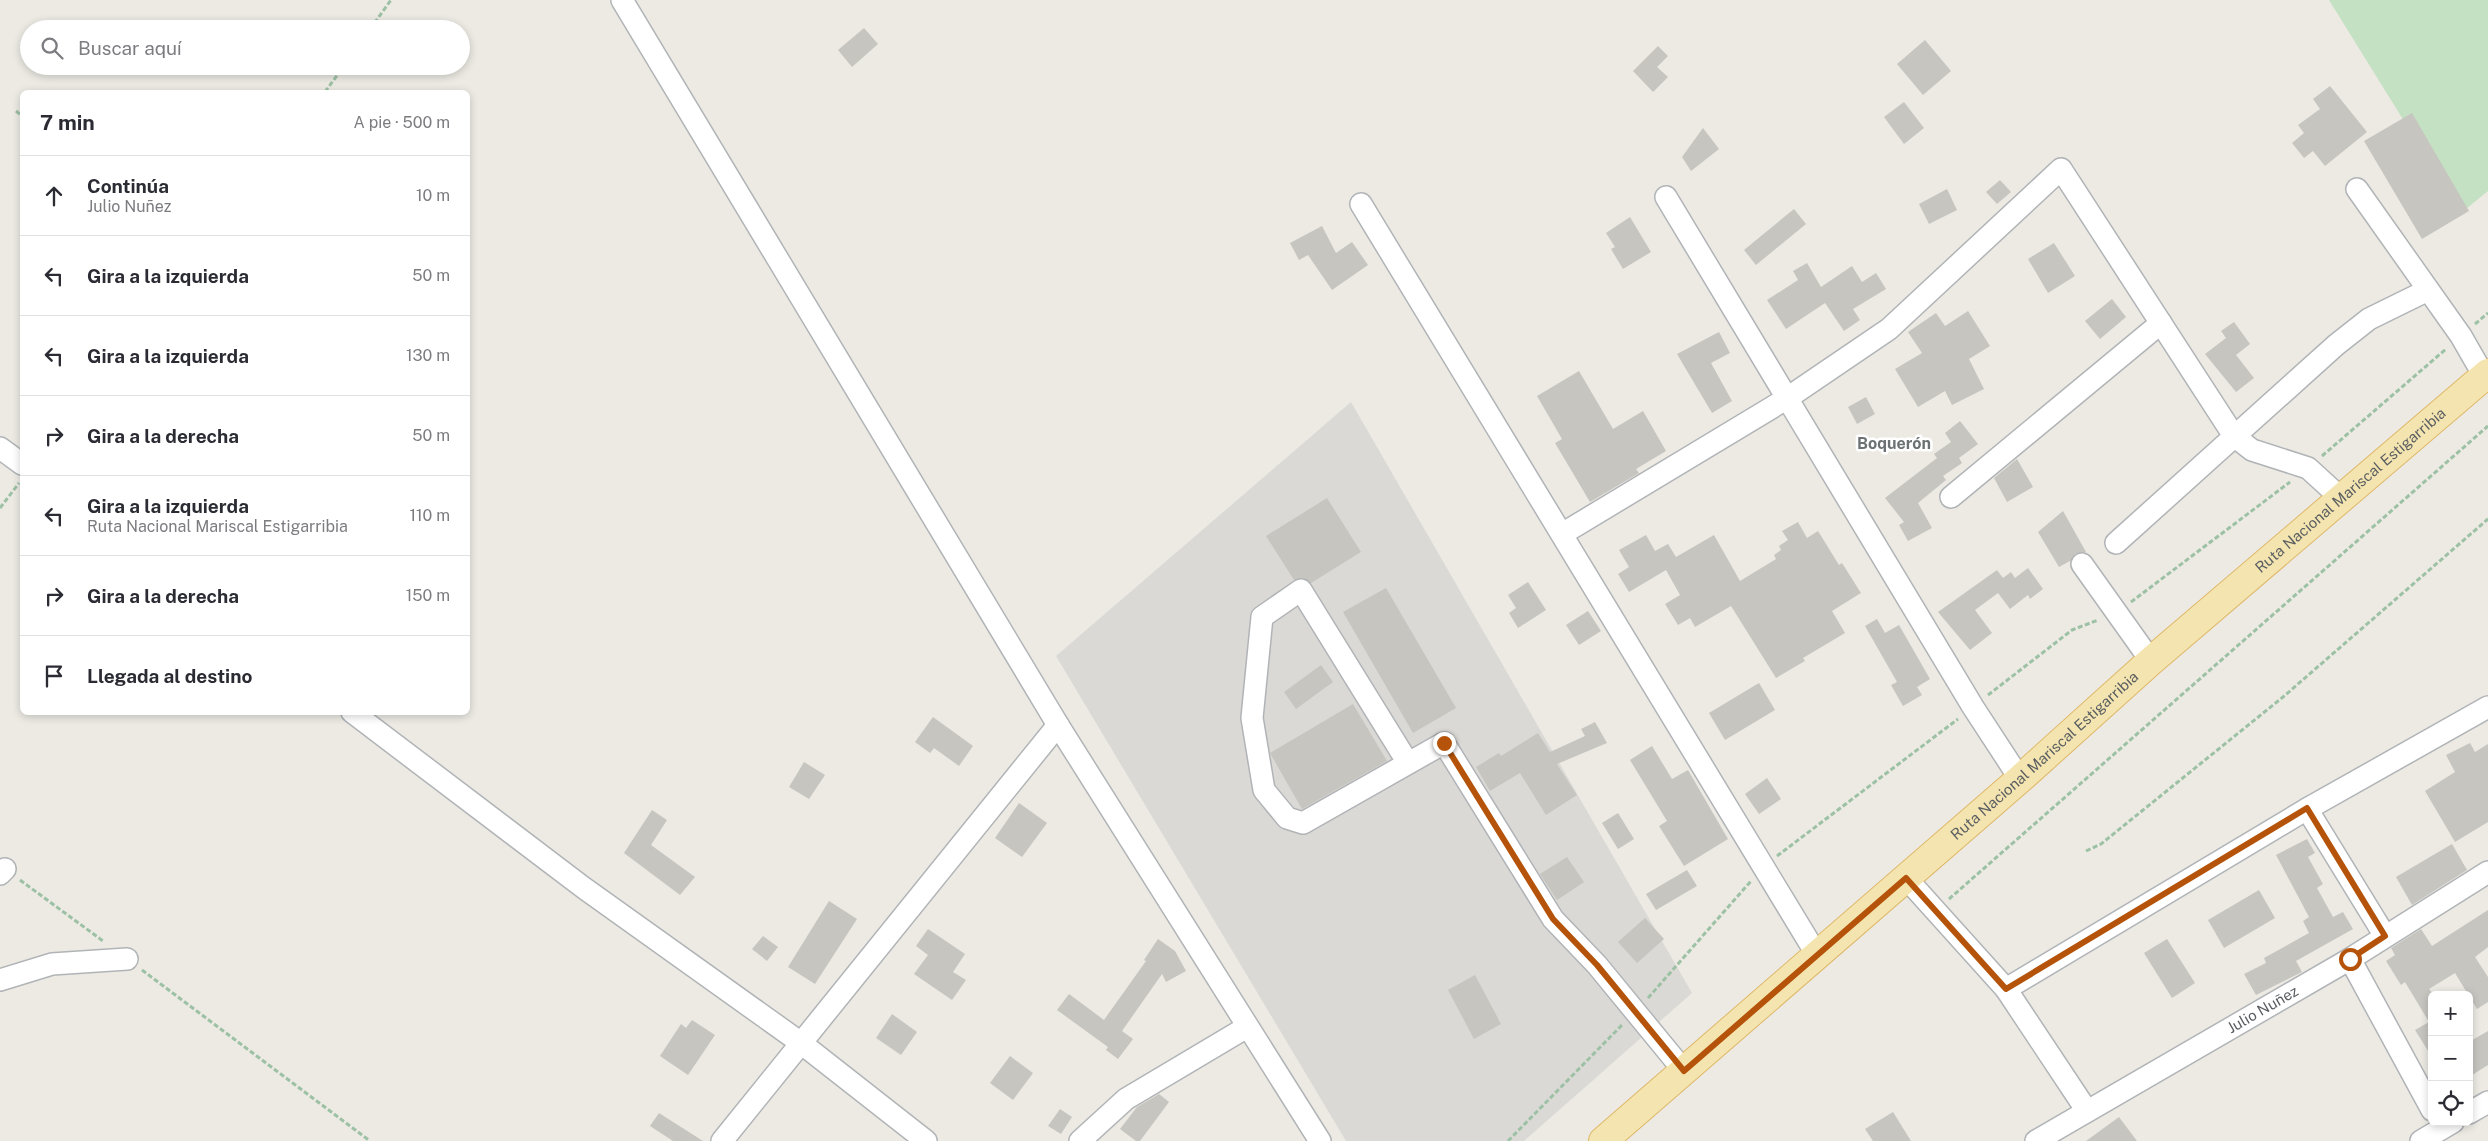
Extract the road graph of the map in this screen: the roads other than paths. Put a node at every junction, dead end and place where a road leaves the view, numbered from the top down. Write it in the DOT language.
graph roads {
  1 [pos="622,0"];
  2 [pos="2357,189"];
  3 [pos="1666,197"];
  4 [pos="1362,204"];
  5 [pos="2428,290"];
  6 [pos="2161,323"];
  7 [pos="2486,375"];
  8 [pos="1786,399"];
  9 [pos="2234,436"];
  10 [pos="0,448"];
  11 [pos="20,463"];
  12 [pos="1951,497"];
  13 [pos="2342,499"];
  14 [pos="1562,534"];
  15 [pos="2116,543"];
  16 [pos="2082,564"];
  17 [pos="2151,661"];
  18 [pos="2488,707"];
  19 [pos="356,715"];
  20 [pos="1058,725"];
  21 [pos="1408,763"];
  22 [pos="2020,779"];
  23 [pos="2307,808"];
  24 [pos="2488,872"];
  25 [pos="1906,878"];
  26 [pos="2385,936"];
  27 [pos="1817,955"];
  28 [pos="127,959"];
  29 [pos="2350,959"];
  30 [pos="0,980"];
  31 [pos="2006,989"];
  32 [pos="1246,1027"];
  33 [pos="801,1043"];
  34 [pos="1684,1071"];
  35 [pos="2488,1102"];
  36 [pos="2428,1103"];
  37 [pos="2087,1111"];
  38 [pos="2473,1111"];
  39 [pos="2446,1129"];
  40 [pos="722,1141"];
  41 [pos="926,1141"];
  42 [pos="1080,1141"];
  43 [pos="1320,1141"];
  44 [pos="1603,1141"];
  45 [pos="2036,1141"];
  46 [pos="2421,1141"];
  1 -- 20 [label="street"];
  2 -- 5 [label="street"];
  3 -- 8 [label="street"];
  4 -- 14 [label="street"];
  5 -- 7 [label="street"];
  5 -- 9 [label="street"];
  6 -- 8 [label="street"];
  6 -- 9 [label="street"];
  6 -- 12 [label="street"];
  7 -- 13 [label="main road, Ruta Nacional Mariscal Estigarribia"];
  8 -- 14 [label="street"];
  8 -- 22 [label="street"];
  9 -- 13 [label="street"];
  9 -- 15 [label="street"];
  10 -- 11 [label="street"];
  13 -- 17 [label="main road, Ruta Nacional Mariscal Estigarribia"];
  14 -- 27 [label="street"];
  16 -- 17 [label="street"];
  17 -- 22 [label="main road, Ruta Nacional Mariscal Estigarribia"];
  18 -- 23 [label="street"];
  19 -- 33 [label="street"];
  20 -- 32 [label="street"];
  20 -- 33 [label="street"];
  21 -- 21 [label="street"];
  21 -- 34 [label="street"];
  22 -- 25 [label="main road, Ruta Nacional Mariscal Estigarribia"];
  23 -- 26 [label="street"];
  23 -- 31 [label="street"];
  24 -- 26 [label="street, Julio Nuñez"];
  25 -- 27 [label="main road, Ruta Nacional Mariscal Estigarribia"];
  25 -- 31 [label="street"];
  26 -- 29 [label="street, Julio Nuñez"];
  27 -- 34 [label="main road, Ruta Nacional Mariscal Estigarribia"];
  28 -- 30 [label="street"];
  29 -- 36 [label="street"];
  29 -- 37 [label="street, Julio Nuñez"];
  31 -- 37 [label="street"];
  32 -- 42 [label="street"];
  32 -- 43 [label="street"];
  33 -- 40 [label="street"];
  33 -- 41 [label="street"];
  34 -- 44 [label="main road, Ruta Nacional Mariscal Estigarribia"];
  35 -- 38 [label="street"];
  37 -- 45 [label="street, Julio Nuñez"];
  39 -- 46 [label="street"];
}
